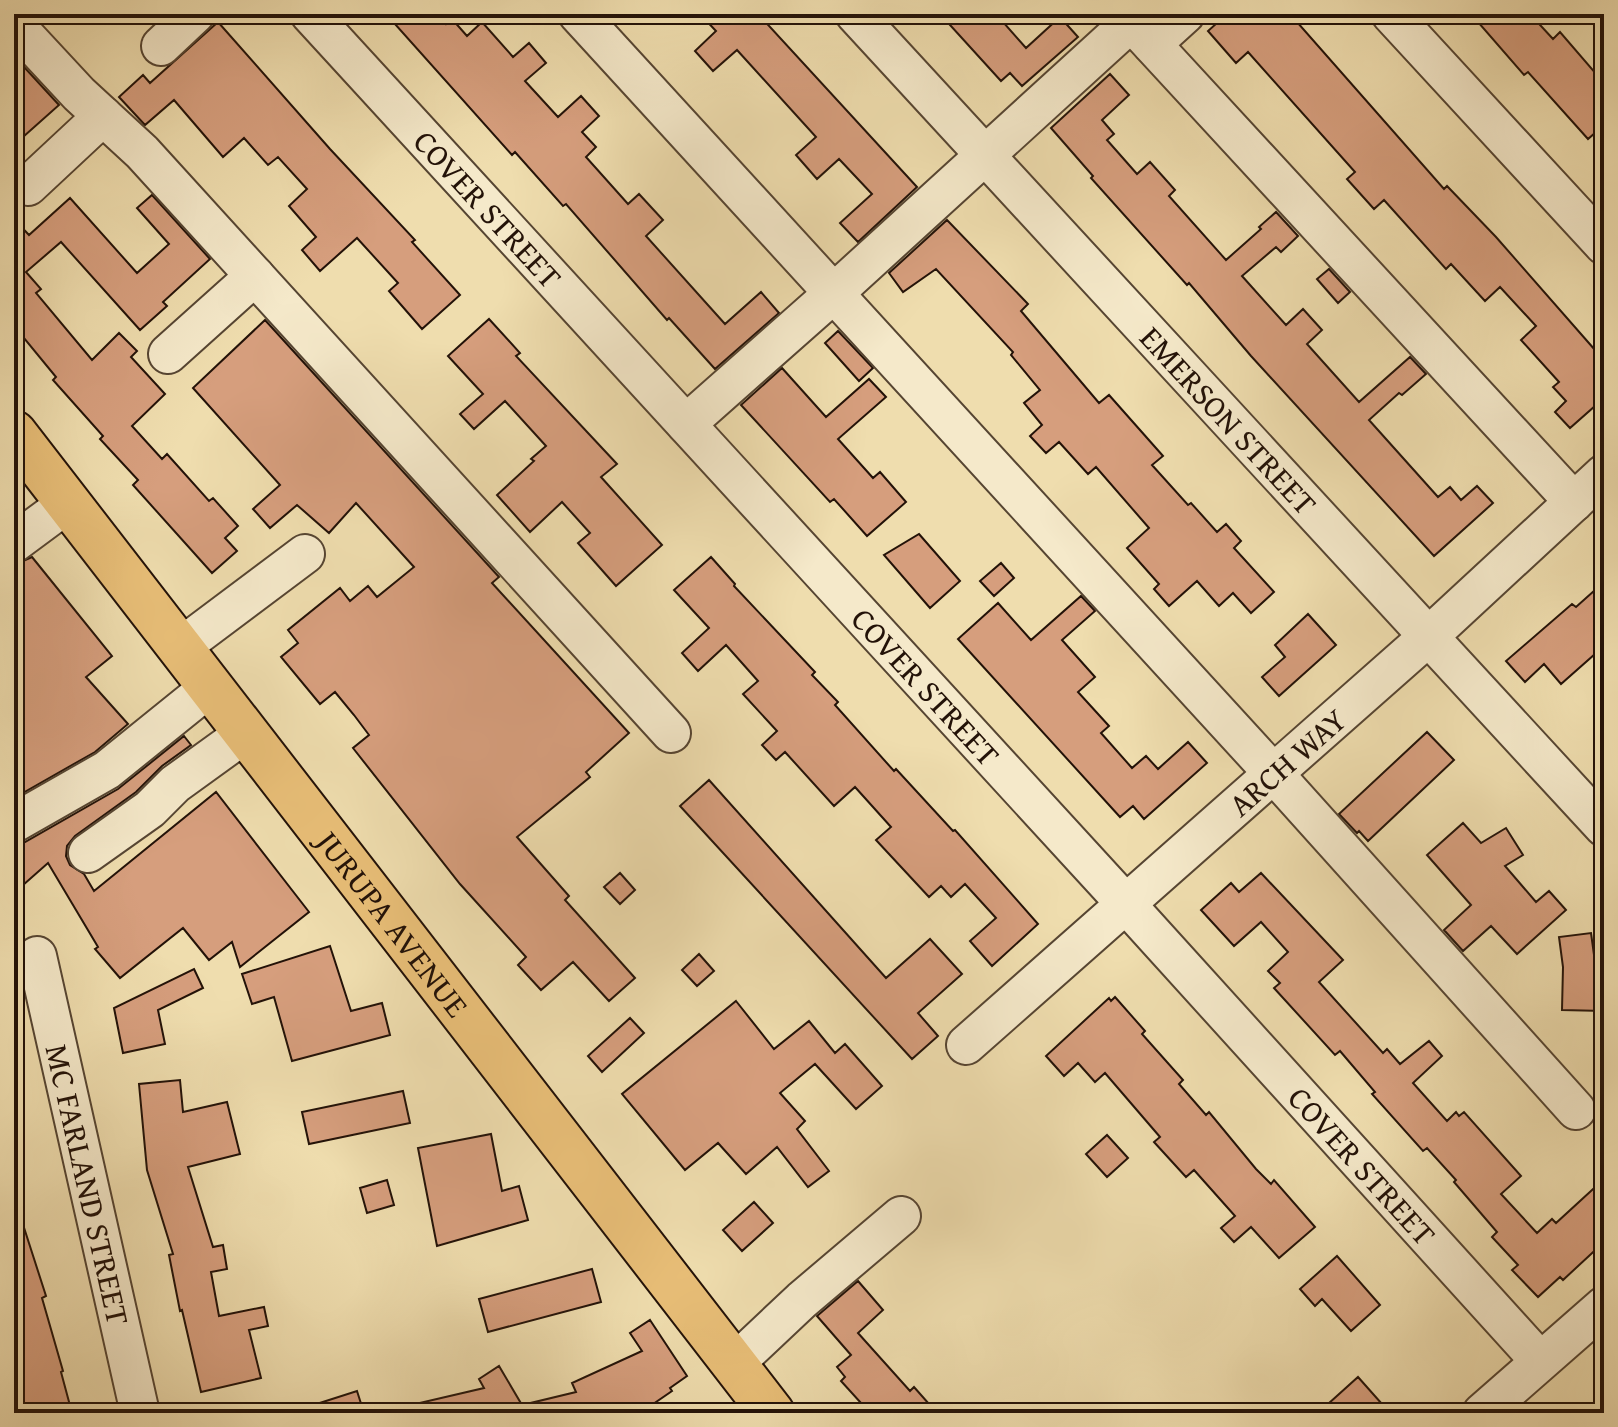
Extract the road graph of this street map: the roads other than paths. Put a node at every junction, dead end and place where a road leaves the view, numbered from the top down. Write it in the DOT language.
graph roads {
  1 [pos="195,14"];
  2 [pos="310,14"];
  3 [pos="578,14"];
  4 [pos="855,14"];
  5 [pos="1185,14"];
  6 [pos="1391,14"];
  7 [pos="14,24"];
  8 [pos="1136,26"];
  9 [pos="161,46"];
  10 [pos="103,116"];
  11 [pos="984,154"];
  12 [pos="28,186"];
  13 [pos="1604,245"];
  14 [pos="255,276"];
  15 [pos="834,293"];
  16 [pos="168,354"];
  17 [pos="686,424"];
  18 [pos="14,433"];
  19 [pos="1604,474"];
  20 [pos="1574,502"];
  21 [pos="68,503"];
  22 [pos="14,543"];
  23 [pos="305,554"];
  24 [pos="1429,636"];
  25 [pos="181,647"];
  26 [pos="211,686"];
  27 [pos="247,732"];
  28 [pos="671,733"];
  29 [pos="1273,773"];
  30 [pos="14,823"];
  31 [pos="1604,827"];
  32 [pos="88,853"];
  33 [pos="1125,903"];
  34 [pos="37,956"];
  35 [pos="966,1045"];
  36 [pos="1576,1110"];
  37 [pos="901,1216"];
  38 [pos="1604,1306"];
  39 [pos="1540,1361"];
  40 [pos="734,1364"];
  41 [pos="764,1410"];
  42 [pos="140,1413"];
  43 [pos="1482,1413"];
  1 -- 9 [label="street"];
  2 -- 17 [label="street, COVER STREET"];
  3 -- 15 [label="street"];
  4 -- 11 [label="street, EMERSON STREET"];
  5 -- 8 [label="street"];
  6 -- 13 [label="street"];
  7 -- 10 [label="street"];
  8 -- 11 [label="street"];
  8 -- 20 [label="street"];
  10 -- 12 [label="street"];
  10 -- 14 [label="street"];
  11 -- 15 [label="street"];
  11 -- 24 [label="street, EMERSON STREET"];
  14 -- 16 [label="street"];
  14 -- 28 [label="street"];
  15 -- 17 [label="street"];
  15 -- 29 [label="street"];
  17 -- 33 [label="street, COVER STREET"];
  18 -- 21 [label="main road, JURUPA AVENUE"];
  19 -- 20 [label="street, ARCH WAY"];
  20 -- 24 [label="street, ARCH WAY"];
  21 -- 22 [label="street"];
  21 -- 25 [label="main road, JURUPA AVENUE"];
  23 -- 25 [label="street"];
  24 -- 29 [label="street, ARCH WAY"];
  24 -- 31 [label="street, EMERSON STREET"];
  25 -- 26 [label="main road, JURUPA AVENUE"];
  26 -- 27 [label="main road, JURUPA AVENUE"];
  26 -- 30 [label="street"];
  27 -- 32 [label="street"];
  27 -- 40 [label="main road, JURUPA AVENUE"];
  29 -- 33 [label="street, ARCH WAY"];
  29 -- 36 [label="street"];
  33 -- 35 [label="street, ARCH WAY"];
  33 -- 39 [label="street, COVER STREET"];
  34 -- 42 [label="street, MC FARLAND STREET"];
  37 -- 40 [label="street"];
  38 -- 39 [label="street"];
  39 -- 43 [label="street"];
  40 -- 41 [label="main road, JURUPA AVENUE"];
}
